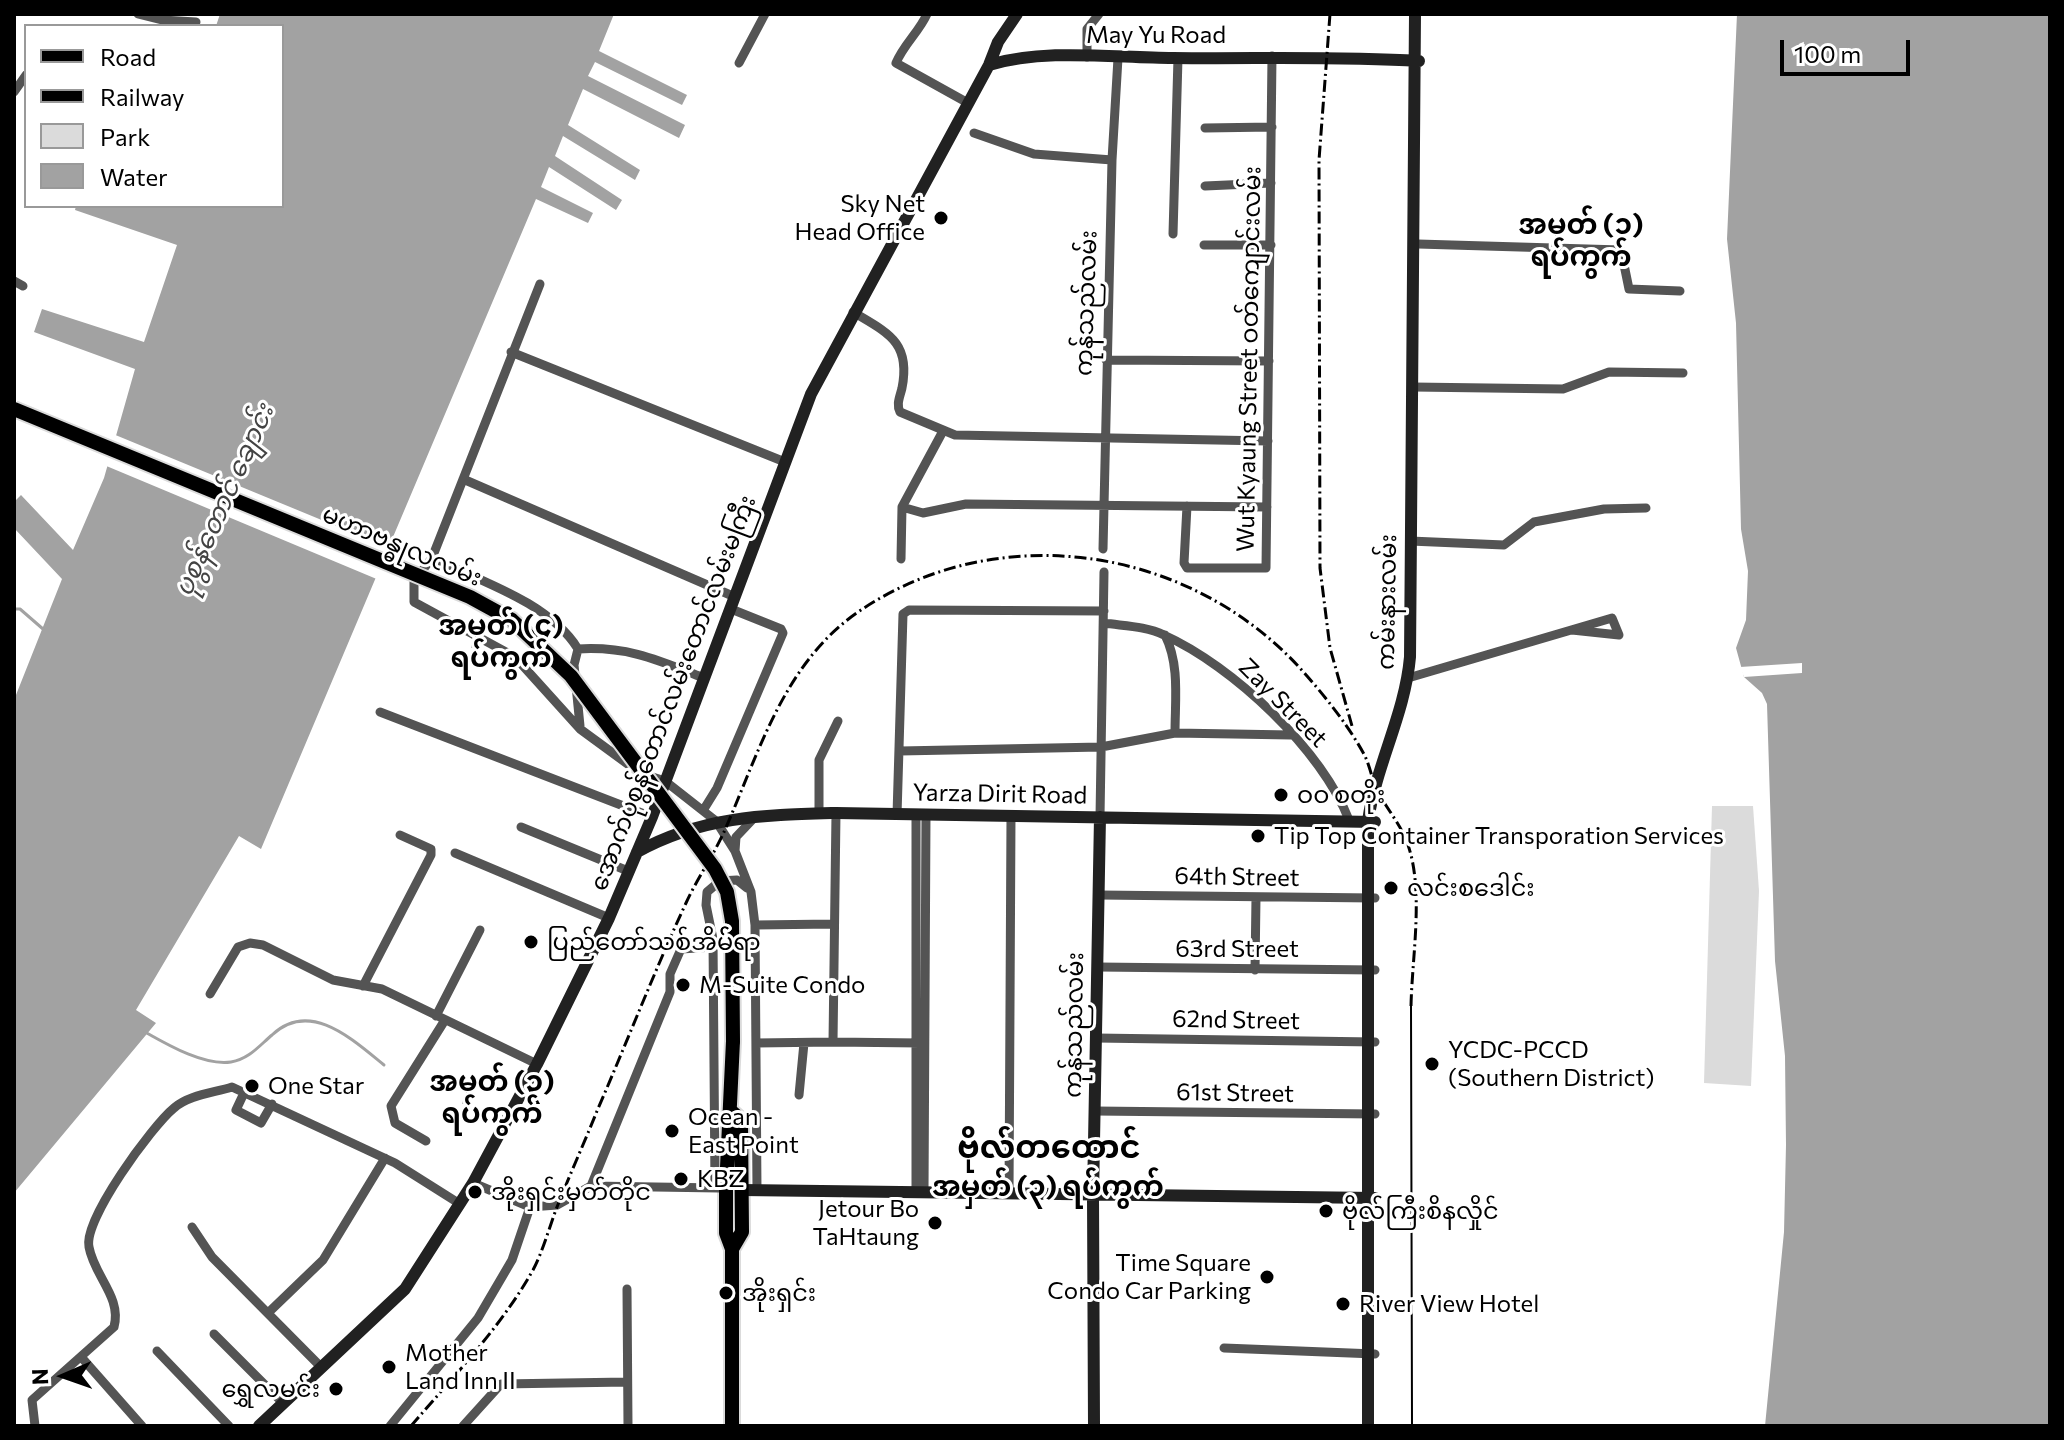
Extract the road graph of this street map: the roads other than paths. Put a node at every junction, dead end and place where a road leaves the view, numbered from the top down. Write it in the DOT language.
graph roads {
  1 [pos="138,14"];
  2 [pos="765,14"];
  3 [pos="927,14"];
  4 [pos="1017,14"];
  5 [pos="1099,14"];
  6 [pos="1417,14"];
  7 [pos="163,17"];
  8 [pos="196,22"];
  9 [pos="1272,56"];
  10 [pos="1087,57"];
  11 [pos="1118,58"];
  12 [pos="1178,58"];
  13 [pos="1417,61"];
  14 [pos="739,63"];
  15 [pos="989,65"];
  16 [pos="968,103"];
  17 [pos="1272,127"];
  18 [pos="1205,128"];
  19 [pos="974,133"];
  20 [pos="1112,160"];
  21 [pos="1271,183"];
  22 [pos="1205,186"];
  23 [pos="1173,234"];
  24 [pos="1418,244"];
  25 [pos="1204,245"];
  26 [pos="1271,245"];
  27 [pos="540,284"];
  28 [pos="1680,291"];
  29 [pos="853,312"];
  30 [pos="511,352"];
  31 [pos="1106,360"];
  32 [pos="1269,361"];
  33 [pos="1683,373"];
  34 [pos="1415,387"];
  35 [pos="14,409"];
  36 [pos="943,431"];
  37 [pos="1105,438"];
  38 [pos="1268,441"];
  39 [pos="785,462"];
  40 [pos="463,479"];
  41 [pos="1103,506"];
  42 [pos="1187,506"];
  43 [pos="902,507"];
  44 [pos="1267,507"];
  45 [pos="1646,508"];
  46 [pos="1412,541"];
  47 [pos="1103,549"];
  48 [pos="432,558"];
  49 [pos="901,559"];
  50 [pos="1104,572"];
  51 [pos="733,603"];
  52 [pos="1104,611"];
  53 [pos="1104,623"];
  54 [pos="1572,630"];
  55 [pos="1165,635"];
  56 [pos="578,649"];
  57 [pos="1411,677"];
  58 [pos="704,678"];
  59 [pos="380,712"];
  60 [pos="838,721"];
  61 [pos="580,729"];
  62 [pos="1175,733"];
  63 [pos="1291,735"];
  64 [pos="1101,747"];
  65 [pos="900,751"];
  66 [pos="665,781"];
  67 [pos="704,809"];
  68 [pos="836,813"];
  69 [pos="819,814"];
  70 [pos="921,814"];
  71 [pos="757,815"];
  72 [pos="897,815"];
  73 [pos="1011,816"];
  74 [pos="652,817"];
  75 [pos="1100,817"];
  76 [pos="1349,820"];
  77 [pos="716,821"];
  78 [pos="1372,822"];
  79 [pos="521,827"];
  80 [pos="400,835"];
  81 [pos="735,851"];
  82 [pos="637,852"];
  83 [pos="455,853"];
  84 [pos="628,871"];
  85 [pos="751,892"];
  86 [pos="1099,895"];
  87 [pos="1256,897"];
  88 [pos="1372,898"];
  89 [pos="609,918"];
  90 [pos="833,924"];
  91 [pos="755,925"];
  92 [pos="480,930"];
  93 [pos="713,947"];
  94 [pos="1098,967"];
  95 [pos="1255,970"];
  96 [pos="1372,970"];
  97 [pos="363,986"];
  98 [pos="210,994"];
  99 [pos="441,1018"];
  100 [pos="1096,1038"];
  101 [pos="833,1042"];
  102 [pos="1372,1042"];
  103 [pos="756,1043"];
  104 [pos="804,1043"];
  105 [pos="921,1043"];
  106 [pos="537,1064"];
  107 [pos="244,1093"];
  108 [pos="799,1095"];
  109 [pos="272,1104"];
  110 [pos="1095,1111"];
  111 [pos="732,1112"];
  112 [pos="1372,1114"];
  113 [pos="426,1141"];
  114 [pos="385,1158"];
  115 [pos="473,1183"];
  116 [pos="591,1186"];
  117 [pos="720,1188"];
  118 [pos="749,1190"];
  119 [pos="920,1193"];
  120 [pos="1009,1194"];
  121 [pos="1093,1196"];
  122 [pos="1372,1198"];
  123 [pos="460,1204"];
  124 [pos="530,1207"];
  125 [pos="192,1227"];
  126 [pos="732,1249"];
  127 [pos="627,1289"];
  128 [pos="268,1313"];
  129 [pos="214,1334"];
  130 [pos="1224,1348"];
  131 [pos="157,1351"];
  132 [pos="1371,1354"];
  133 [pos="82,1358"];
  134 [pos="321,1367"];
  135 [pos="627,1382"];
  136 [pos="283,1403"];
  137 [pos="35,1426"];
  138 [pos="142,1426"];
  139 [pos="229,1426"];
  140 [pos="259,1426"];
  141 [pos="390,1426"];
  142 [pos="463,1426"];
  143 [pos="628,1426"];
  144 [pos="732,1426"];
  145 [pos="1094,1426"];
  146 [pos="1368,1426"];
  147 [pos="1375,1426"];
  1 -- 7 [label="street"];
  2 -- 14 [label="street"];
  3 -- 16 [label="street"];
  4 -- 15 [label="main road, အောက်ပုစွန်တောင်လမ်းတောင်လမ်းမကြီး"];
  5 -- 10 [label="street"];
  6 -- 13 [label="main road, ကမ်းနားလမ်း"];
  7 -- 8 [label="street"];
  9 -- 12 [label="main road, May Yu Road"];
  9 -- 13 [label="main road, May Yu Road"];
  9 -- 17 [label="street, Wut Kyaung Street ဝတ်ကျောင်းလမ်း"];
  10 -- 11 [label="main road, May Yu Road"];
  10 -- 15 [label="main road, May Yu Road"];
  11 -- 12 [label="main road, May Yu Road"];
  11 -- 20 [label="street, ကုန်သည်လမ်း"];
  12 -- 23 [label="street"];
  13 -- 24 [label="main road, ကမ်းနားလမ်း"];
  13 -- 34 [label="main road, ကမ်းနားလမ်း"];
  15 -- 16 [label="main road, အောက်ပုစွန်တောင်လမ်းတောင်လမ်းမကြီး"];
  16 -- 29 [label="main road, အောက်ပုစွန်တောင်လမ်းတောင်လမ်းမကြီး"];
  17 -- 18 [label="street"];
  17 -- 21 [label="street, Wut Kyaung Street ဝတ်ကျောင်းလမ်း"];
  19 -- 20 [label="street"];
  20 -- 31 [label="street, ကုန်သည်လမ်း"];
  21 -- 22 [label="street"];
  21 -- 26 [label="street, Wut Kyaung Street ဝတ်ကျောင်းလမ်း"];
  24 -- 28 [label="street"];
  24 -- 34 [label="main road, ကမ်းနားလမ်း"];
  25 -- 26 [label="street"];
  26 -- 32 [label="street, Wut Kyaung Street ဝတ်ကျောင်းလမ်း"];
  27 -- 30 [label="street"];
  29 -- 36 [label="street"];
  29 -- 39 [label="main road, အောက်ပုစွန်တောင်လမ်းတောင်လမ်းမကြီး"];
  30 -- 39 [label="street"];
  30 -- 40 [label="street"];
  31 -- 32 [label="street"];
  31 -- 37 [label="street, ကုန်သည်လမ်း"];
  32 -- 38 [label="street, Wut Kyaung Street ဝတ်ကျောင်းလမ်း"];
  33 -- 34 [label="street"];
  34 -- 46 [label="main road, ကမ်းနားလမ်း"];
  35 -- 111 [label="main road, မဟာဗန္ဓုလလမ်း, bridge"];
  36 -- 37 [label="street"];
  36 -- 43 [label="street"];
  37 -- 38 [label="street"];
  37 -- 41 [label="street, ကုန်သည်လမ်း"];
  38 -- 44 [label="street, Wut Kyaung Street ဝတ်ကျောင်းလမ်း"];
  39 -- 51 [label="main road, အောက်ပုစွန်တောင်လမ်းတောင်လမ်းမကြီး"];
  40 -- 48 [label="street"];
  40 -- 51 [label="street"];
  41 -- 42 [label="street"];
  41 -- 43 [label="street"];
  41 -- 47 [label="street, ကုန်သည်လမ်း"];
  42 -- 44 [label="street"];
  42 -- 44 [label="street, Wut Kyaung Street ဝတ်ကျောင်းလမ်း"];
  43 -- 49 [label="street"];
  45 -- 46 [label="street"];
  46 -- 57 [label="main road, ကမ်းနားလမ်း"];
  48 -- 56 [label="street"];
  48 -- 61 [label="street"];
  50 -- 52 [label="street"];
  51 -- 58 [label="main road, အောက်ပုစွန်တောင်လမ်းတောင်လမ်းမကြီး"];
  51 -- 67 [label="street"];
  52 -- 53 [label="street"];
  52 -- 65 [label="street"];
  53 -- 55 [label="street, Zay Street"];
  53 -- 64 [label="street"];
  54 -- 57 [label="street"];
  55 -- 62 [label="street"];
  55 -- 63 [label="street, Zay Street"];
  56 -- 58 [label="street"];
  56 -- 61 [label="street"];
  57 -- 78 [label="main road, ကမ်းနားလမ်း"];
  58 -- 66 [label="main road, အောက်ပုစွန်တောင်လမ်းတောင်လမ်းမကြီး"];
  59 -- 74 [label="street"];
  60 -- 69 [label="street"];
  61 -- 66 [label="street"];
  62 -- 63 [label="street"];
  62 -- 64 [label="street"];
  63 -- 76 [label="street, Zay Street"];
  64 -- 65 [label="street"];
  64 -- 75 [label="street"];
  65 -- 72 [label="street"];
  66 -- 67 [label="street"];
  66 -- 74 [label="main road, အောက်ပုစွန်တောင်လမ်းတောင်လမ်းမကြီး"];
  67 -- 77 [label="street"];
  68 -- 69 [label="main road, Yarza Dirit Road"];
  68 -- 72 [label="main road, Yarza Dirit Road"];
  68 -- 90 [label="street"];
  69 -- 71 [label="main road, Yarza Dirit Road"];
  70 -- 72 [label="main road, Yarza Dirit Road"];
  70 -- 73 [label="main road, Yarza Dirit Road"];
  70 -- 105 [label="street"];
  71 -- 77 [label="main road, Yarza Dirit Road"];
  71 -- 81 [label="street"];
  73 -- 75 [label="main road, Yarza Dirit Road"];
  73 -- 120 [label="street"];
  74 -- 82 [label="main road, အောက်ပုစွန်တောင်လမ်းတောင်လမ်းမကြီး"];
  75 -- 76 [label="main road, Yarza Dirit Road"];
  75 -- 86 [label="main road, ကုန်သည်လမ်း"];
  76 -- 78 [label="main road, Yarza Dirit Road"];
  77 -- 81 [label="street"];
  77 -- 82 [label="main road, Yarza Dirit Road"];
  78 -- 88 [label="main road, ကမ်းနားလမ်း"];
  79 -- 84 [label="street"];
  80 -- 97 [label="street"];
  81 -- 85 [label="street"];
  82 -- 84 [label="main road, အောက်ပုစွန်တောင်လမ်းတောင်လမ်းမကြီး"];
  83 -- 89 [label="street"];
  84 -- 89 [label="main road, အောက်ပုစွန်တောင်လမ်းတောင်လမ်းမကြီး"];
  85 -- 91 [label="street"];
  85 -- 93 [label="street"];
  86 -- 87 [label="street, 64th Street"];
  86 -- 94 [label="main road, ကုန်သည်လမ်း"];
  87 -- 88 [label="street, 64th Street"];
  87 -- 95 [label="street"];
  88 -- 96 [label="main road, ကမ်းနားလမ်း"];
  89 -- 106 [label="main road, အောက်ပုစွန်တောင်လမ်းတောင်လမ်းမကြီး"];
  90 -- 91 [label="street"];
  90 -- 101 [label="street"];
  91 -- 103 [label="street"];
  92 -- 99 [label="street"];
  93 -- 116 [label="street"];
  93 -- 117 [label="street"];
  94 -- 95 [label="street, 63rd Street"];
  94 -- 100 [label="main road, ကုန်သည်လမ်း"];
  95 -- 96 [label="street, 63rd Street"];
  96 -- 102 [label="main road, ကမ်းနားလမ်း"];
  97 -- 98 [label="street"];
  97 -- 99 [label="street"];
  99 -- 106 [label="street"];
  99 -- 113 [label="street"];
  100 -- 102 [label="street, 62nd Street"];
  100 -- 110 [label="main road, ကုန်သည်လမ်း"];
  101 -- 104 [label="street"];
  101 -- 105 [label="street"];
  102 -- 112 [label="main road, ကမ်းနားလမ်း"];
  103 -- 104 [label="street"];
  103 -- 118 [label="street"];
  104 -- 108 [label="street"];
  105 -- 119 [label="street"];
  106 -- 115 [label="main road, အောက်ပုစွန်တောင်လမ်းတောင်လမ်းမကြီး"];
  107 -- 109 [label="street"];
  107 -- 109 [label="street"];
  107 -- 133 [label="street"];
  109 -- 114 [label="street"];
  110 -- 112 [label="street, 61st Street"];
  110 -- 121 [label="main road, ကုန်သည်လမ်း"];
  111 -- 117 [label="main road, မဟာဗန္ဓုလလမ်း"];
  111 -- 118 [label="main road, မဟာဗန္ဓုလလမ်း"];
  112 -- 122 [label="main road, ကမ်းနားလမ်း"];
  114 -- 123 [label="street"];
  114 -- 128 [label="street"];
  115 -- 123 [label="main road, အောက်ပုစွန်တောင်လမ်းတောင်လမ်းမကြီး"];
  115 -- 124 [label="street"];
  116 -- 117 [label="street"];
  116 -- 124 [label="street"];
  117 -- 126 [label="main road, မဟာဗန္ဓုလလမ်း"];
  118 -- 119 [label="main road"];
  118 -- 126 [label="main road, မဟာဗန္ဓုလလမ်း"];
  119 -- 120 [label="main road"];
  120 -- 121 [label="main road"];
  121 -- 122 [label="main road"];
  121 -- 145 [label="main road, ကုန်သည်လမ်း"];
  122 -- 132 [label="main road, ကမ်းနားလမ်း"];
  123 -- 134 [label="main road, အောက်ပုစွန်တောင်လမ်းတောင်လမ်းမကြီး"];
  124 -- 141 [label="street"];
  125 -- 128 [label="street"];
  126 -- 144 [label="main road, မဟာဗန္ဓုလလမ်း"];
  127 -- 135 [label="street"];
  128 -- 134 [label="street"];
  129 -- 136 [label="street"];
  130 -- 132 [label="street"];
  131 -- 139 [label="street"];
  132 -- 146 [label="main road, ကမ်းနားလမ်း"];
  132 -- 147 [label="main road, ကမ်းနားလမ်း"];
  133 -- 137 [label="street"];
  133 -- 138 [label="street"];
  134 -- 136 [label="main road, အောက်ပုစွန်တောင်လမ်းတောင်လမ်းမကြီး"];
  135 -- 142 [label="street"];
  135 -- 143 [label="street"];
  136 -- 140 [label="main road, အောက်ပုစွန်တောင်လမ်းတောင်လမ်းမကြီး"];
}
